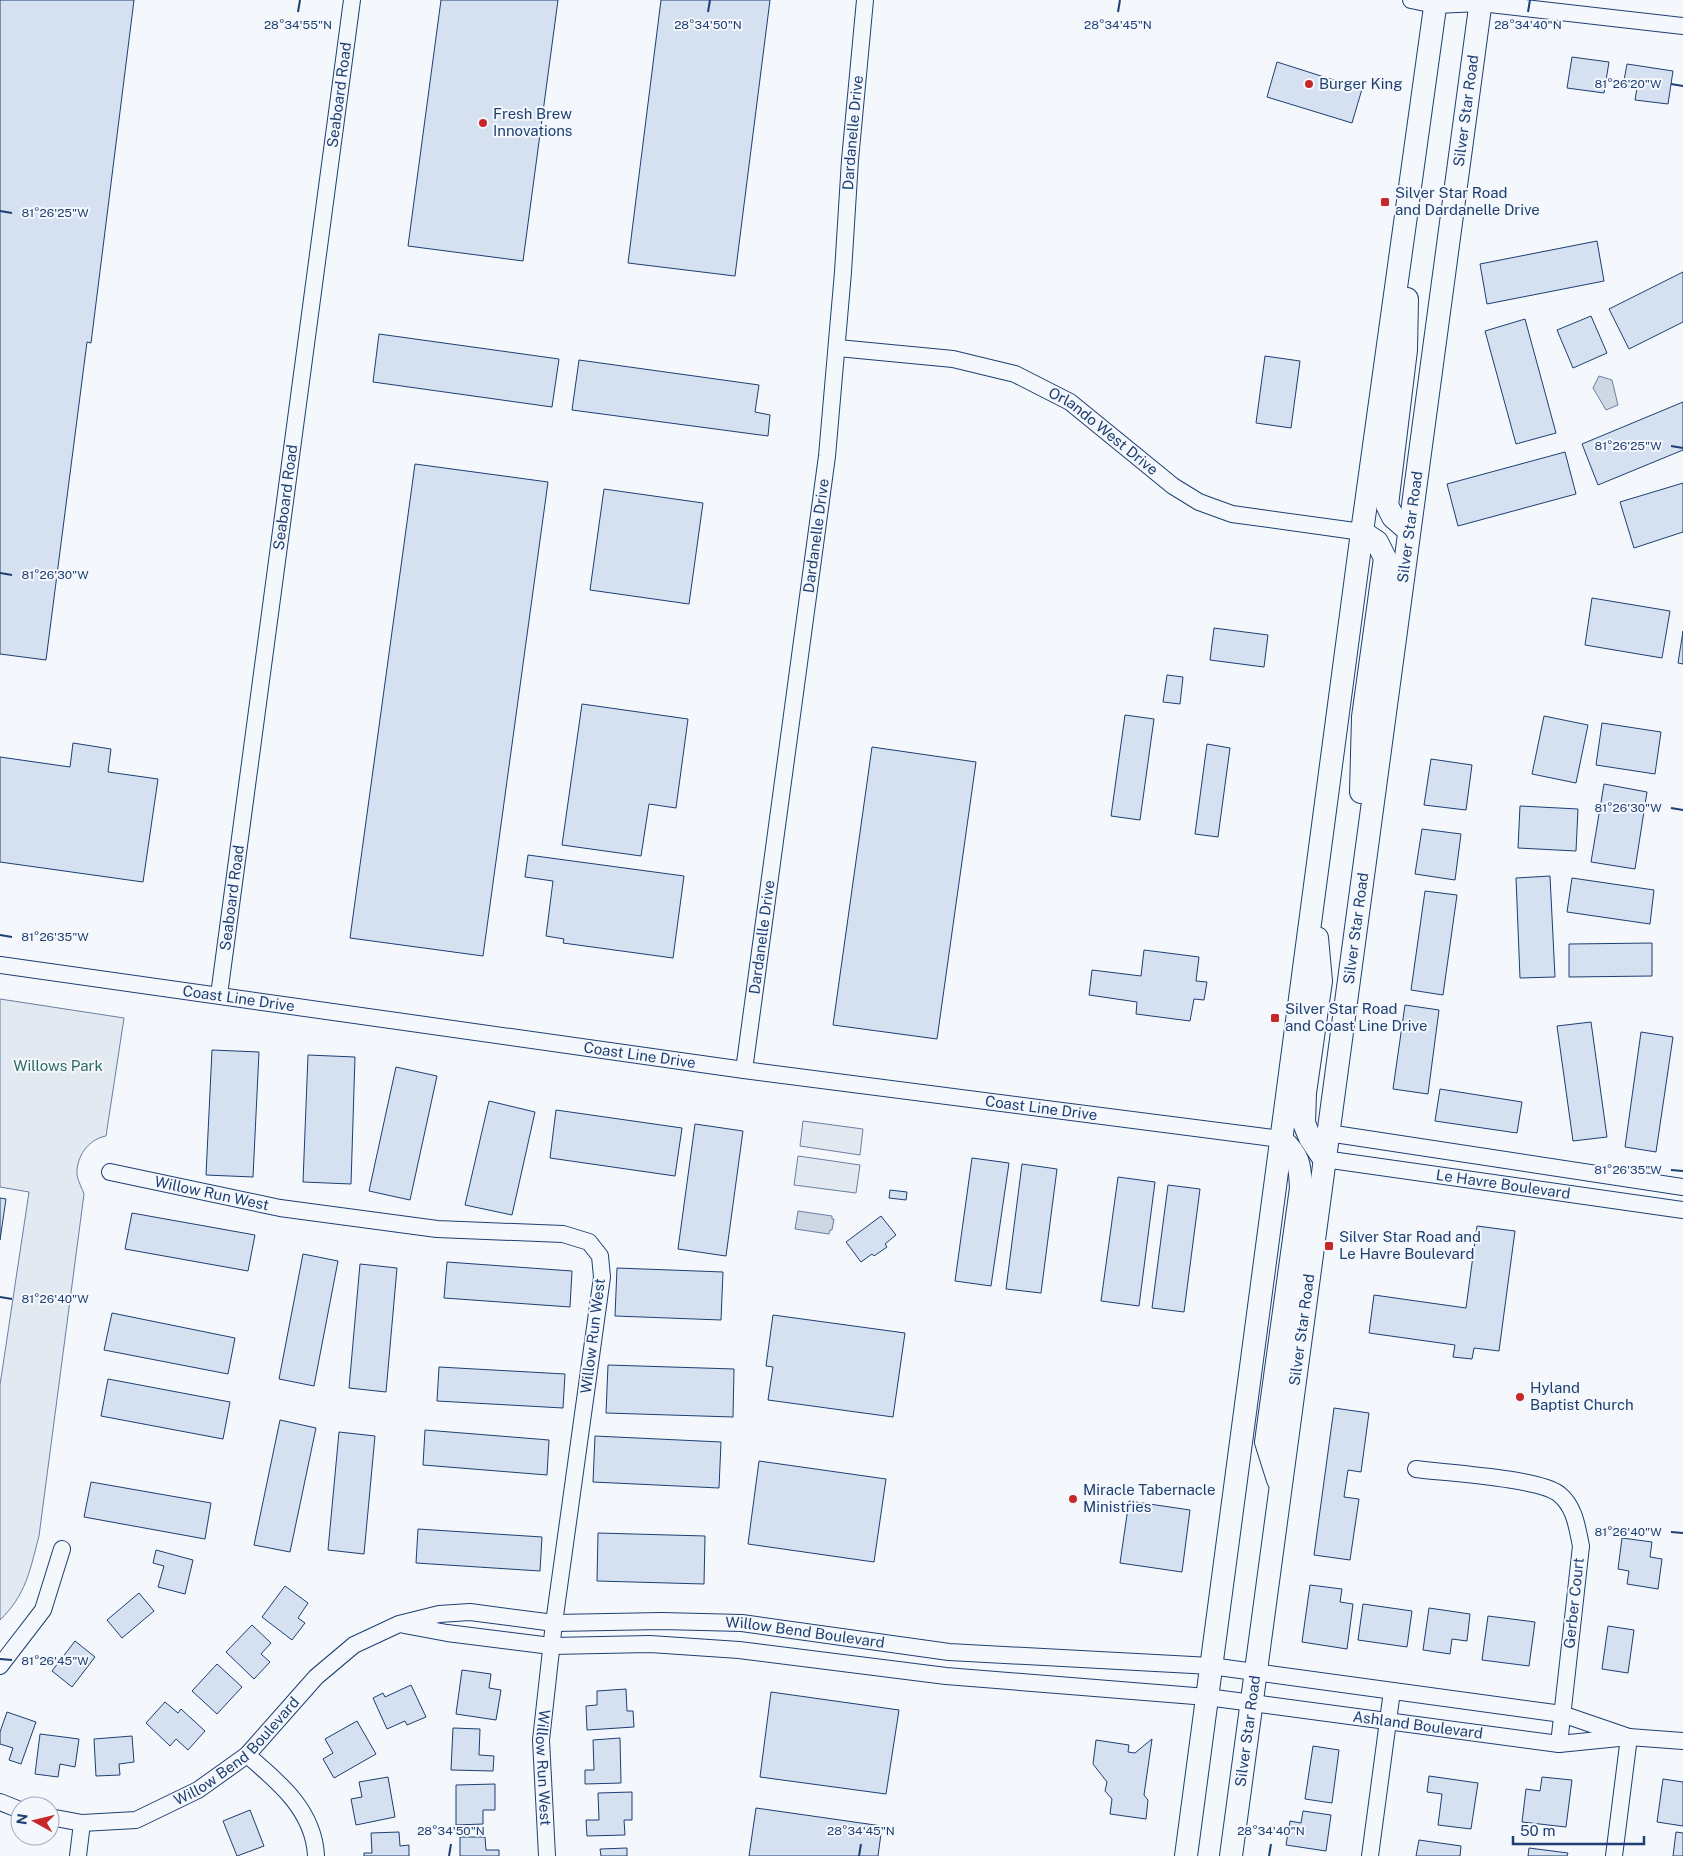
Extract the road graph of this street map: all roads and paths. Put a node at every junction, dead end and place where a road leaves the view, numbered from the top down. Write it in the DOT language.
graph roads {
  1 [pos="352,0"];
  2 [pos="865,0"];
  3 [pos="1411,0"];
  4 [pos="1480,1"];
  5 [pos="1436,2"];
  6 [pos="1683,26"];
  7 [pos="1410,188"];
  8 [pos="838,348"];
  9 [pos="1409,531"];
  10 [pos="1362,532"];
  11 [pos="1314,894"];
  12 [pos="1358,908"];
  13 [pos="0,965"];
  14 [pos="219,995"];
  15 [pos="744,1070"];
  16 [pos="1328,1133"];
  17 [pos="1281,1139"];
  18 [pos="1324,1159"];
  19 [pos="110,1172"];
  20 [pos="1683,1187"];
  21 [pos="1683,1210"];
  22 [pos="1416,1469"];
  23 [pos="1280,1485"];
  24 [pos="62,1549"];
  25 [pos="554,1623"];
  26 [pos="399,1624"];
  27 [pos="551,1646"];
  28 [pos="0,1666"];
  29 [pos="1211,1666"];
  30 [pos="1256,1671"];
  31 [pos="1392,1691"];
  32 [pos="1207,1697"];
  33 [pos="1251,1702"];
  34 [pos="1562,1714"];
  35 [pos="1388,1722"];
  36 [pos="1629,1737"];
  37 [pos="1683,1741"];
  38 [pos="1559,1744"];
  39 [pos="247,1755"];
  40 [pos="60,1819"];
  41 [pos="82,1823"];
  42 [pos="78,1856"];
  43 [pos="316,1856"];
  44 [pos="547,1856"];
  45 [pos="1186,1856"];
  46 [pos="1231,1856"];
  47 [pos="1370,1856"];
  48 [pos="1614,1856"];
  1 -- 14 [label="street, Seaboard Road"];
  2 -- 8 [label="street, Dardanelle Drive"];
  3 -- 5 [label="street"];
  4 -- 5 [label="street"];
  4 -- 6 [label="street"];
  4 -- 9 [label="main road, Silver Star Road"];
  5 -- 7 [label="main road"];
  7 -- 9 [label="main road"];
  7 -- 10 [label="main road"];
  8 -- 10 [label="street, Orlando West Drive"];
  8 -- 15 [label="street, Dardanelle Drive"];
  9 -- 12 [label="main road, Silver Star Road"];
  10 -- 11 [label="main road"];
  10 -- 12 [label="main road"];
  11 -- 17 [label="main road"];
  11 -- 18 [label="main road"];
  12 -- 16 [label="main road, Silver Star Road"];
  13 -- 14 [label="street, Coast Line Drive"];
  14 -- 15 [label="street, Coast Line Drive"];
  15 -- 17 [label="street, Coast Line Drive"];
  16 -- 18 [label="main road, Silver Star Road"];
  16 -- 20 [label="street, Le Havre Boulevard"];
  17 -- 23 [label="main road"];
  17 -- 29 [label="main road"];
  18 -- 21 [label="street, Le Havre Boulevard"];
  18 -- 23 [label="main road, Silver Star Road"];
  19 -- 25 [label="street, Willow Run West"];
  22 -- 34 [label="street, Gerber Court"];
  23 -- 30 [label="main road, Silver Star Road"];
  24 -- 28 [label="street"];
  25 -- 26 [label="street, Willow Bend Boulevard"];
  25 -- 27 [label="street, Willow Run West"];
  25 -- 29 [label="street, Willow Bend Boulevard"];
  26 -- 27 [label="street, Willow Bend Boulevard"];
  26 -- 39 [label="street, Willow Bend Boulevard"];
  27 -- 32 [label="street, Willow Bend Boulevard"];
  27 -- 44 [label="street, Willow Run West"];
  29 -- 30 [label="street, Ashland Boulevard"];
  29 -- 32 [label="main road"];
  30 -- 31 [label="street, Ashland Boulevard"];
  30 -- 33 [label="main road, Silver Star Road"];
  31 -- 34 [label="street, Ashland Boulevard"];
  31 -- 35 [label="street"];
  32 -- 33 [label="street, Ashland Boulevard"];
  32 -- 45 [label="main road"];
  33 -- 35 [label="street, Ashland Boulevard"];
  33 -- 46 [label="main road, Silver Star Road"];
  34 -- 36 [label="street, Ashland Boulevard"];
  34 -- 38 [label="street, Gerber Court"];
  35 -- 38 [label="street, Ashland Boulevard"];
  35 -- 47 [label="street"];
  36 -- 37 [label="street, Ashland Boulevard"];
  36 -- 38 [label="street, Ashland Boulevard"];
  36 -- 48 [label="street"];
  39 -- 41 [label="street, Willow Bend Boulevard"];
  39 -- 43 [label="street"];
  40 -- 41 [label="street, Willow Bend Boulevard"];
  41 -- 42 [label="street"];
}
